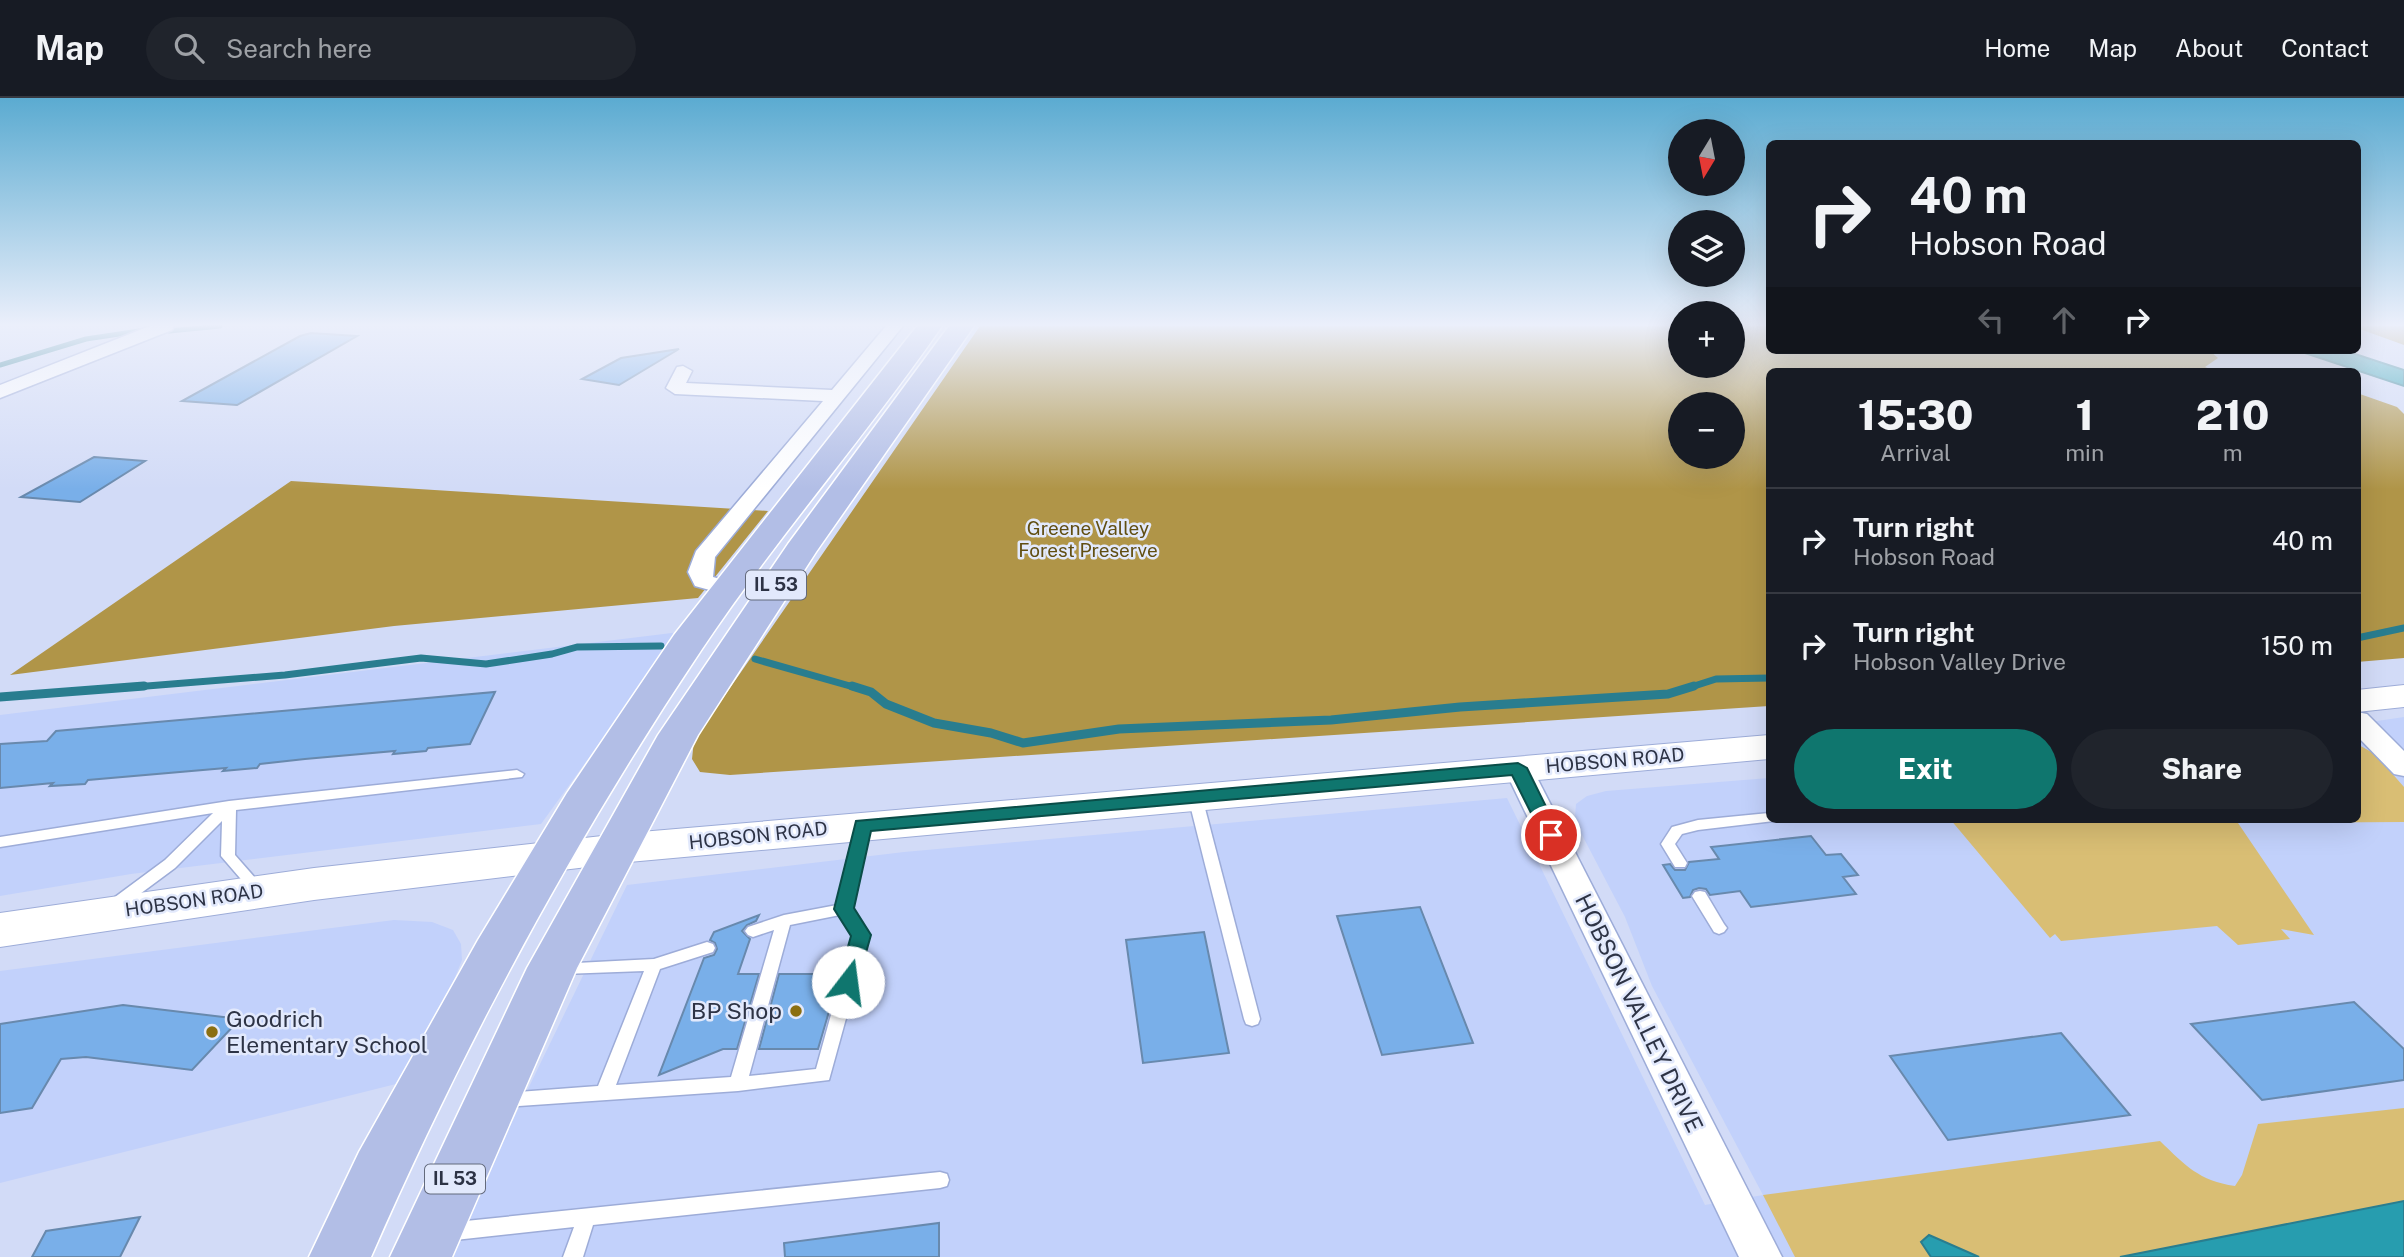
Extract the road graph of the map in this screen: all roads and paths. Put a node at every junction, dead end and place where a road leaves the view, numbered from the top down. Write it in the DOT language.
graph roads {
  1 [pos="30,380"];
  2 [pos="679,380"];
  3 [pos="849,380"];
  4 [pos="888,380"];
  5 [pos="924,380"];
  6 [pos="0,392"];
  7 [pos="835,396"];
  8 [pos="728,588"];
  9 [pos="2361,724"];
  10 [pos="1766,747"];
  11 [pos="2404,767"];
  12 [pos="1518,768"];
  13 [pos="517,774"];
  14 [pos="1195,797"];
  15 [pos="229,806"];
  16 [pos="1766,818"];
  17 [pos="863,825"];
  18 [pos="0,842"];
  19 [pos="616,849"];
  20 [pos="549,857"];
  21 [pos="1681,863"];
  22 [pos="260,891"];
  23 [pos="1700,896"];
  24 [pos="844,909"];
  25 [pos="104,913"];
  26 [pos="784,921"];
  27 [pos="1719,928"];
  28 [pos="0,930"];
  29 [pos="753,931"];
  30 [pos="708,948"];
  31 [pos="654,965"];
  32 [pos="552,968"];
  33 [pos="1252,1019"];
  34 [pos="738,1084"];
  35 [pos="604,1093"];
  36 [pos="490,1101"];
  37 [pos="940,1180"];
  38 [pos="586,1219"];
  39 [pos="426,1245"];
  40 [pos="340,1257"];
  41 [pos="573,1257"];
  42 [pos="1758,1257"];
  1 -- 6 [label="street"];
  2 -- 7 [label="street"];
  3 -- 7 [label="street"];
  4 -- 8 [label="main road, IL 53"];
  5 -- 19 [label="main road, IL 53"];
  7 -- 8 [label="street"];
  8 -- 20 [label="main road, IL 53"];
  9 -- 11 [label="street"];
  10 -- 12 [label="main road, HOBSON ROAD"];
  12 -- 14 [label="main road, HOBSON ROAD"];
  12 -- 42 [label="street, HOBSON VALLEY DRIVE"];
  13 -- 15 [label="lane"];
  14 -- 17 [label="main road, HOBSON ROAD"];
  14 -- 33 [label="lane"];
  15 -- 18 [label="lane"];
  15 -- 22 [label="lane"];
  15 -- 25 [label="lane"];
  16 -- 21 [label="lane"];
  17 -- 19 [label="main road, HOBSON ROAD"];
  17 -- 24 [label="lane"];
  19 -- 20 [label="main road, HOBSON ROAD"];
  19 -- 32 [label="main road, IL 53"];
  20 -- 22 [label="main road, HOBSON ROAD"];
  20 -- 40 [label="main road, IL 53"];
  22 -- 25 [label="main road, HOBSON ROAD"];
  23 -- 27 [label="lane"];
  24 -- 26 [label="lane"];
  24 -- 34 [label="lane"];
  25 -- 28 [label="main road, HOBSON ROAD"];
  26 -- 29 [label="lane"];
  26 -- 34 [label="lane"];
  30 -- 31 [label="lane"];
  31 -- 32 [label="lane"];
  31 -- 35 [label="lane"];
  32 -- 36 [label="main road, IL 53"];
  34 -- 35 [label="lane"];
  35 -- 36 [label="lane"];
  36 -- 39 [label="main road, IL 53"];
  37 -- 38 [label="lane"];
  38 -- 39 [label="lane"];
  38 -- 41 [label="lane"];
}
